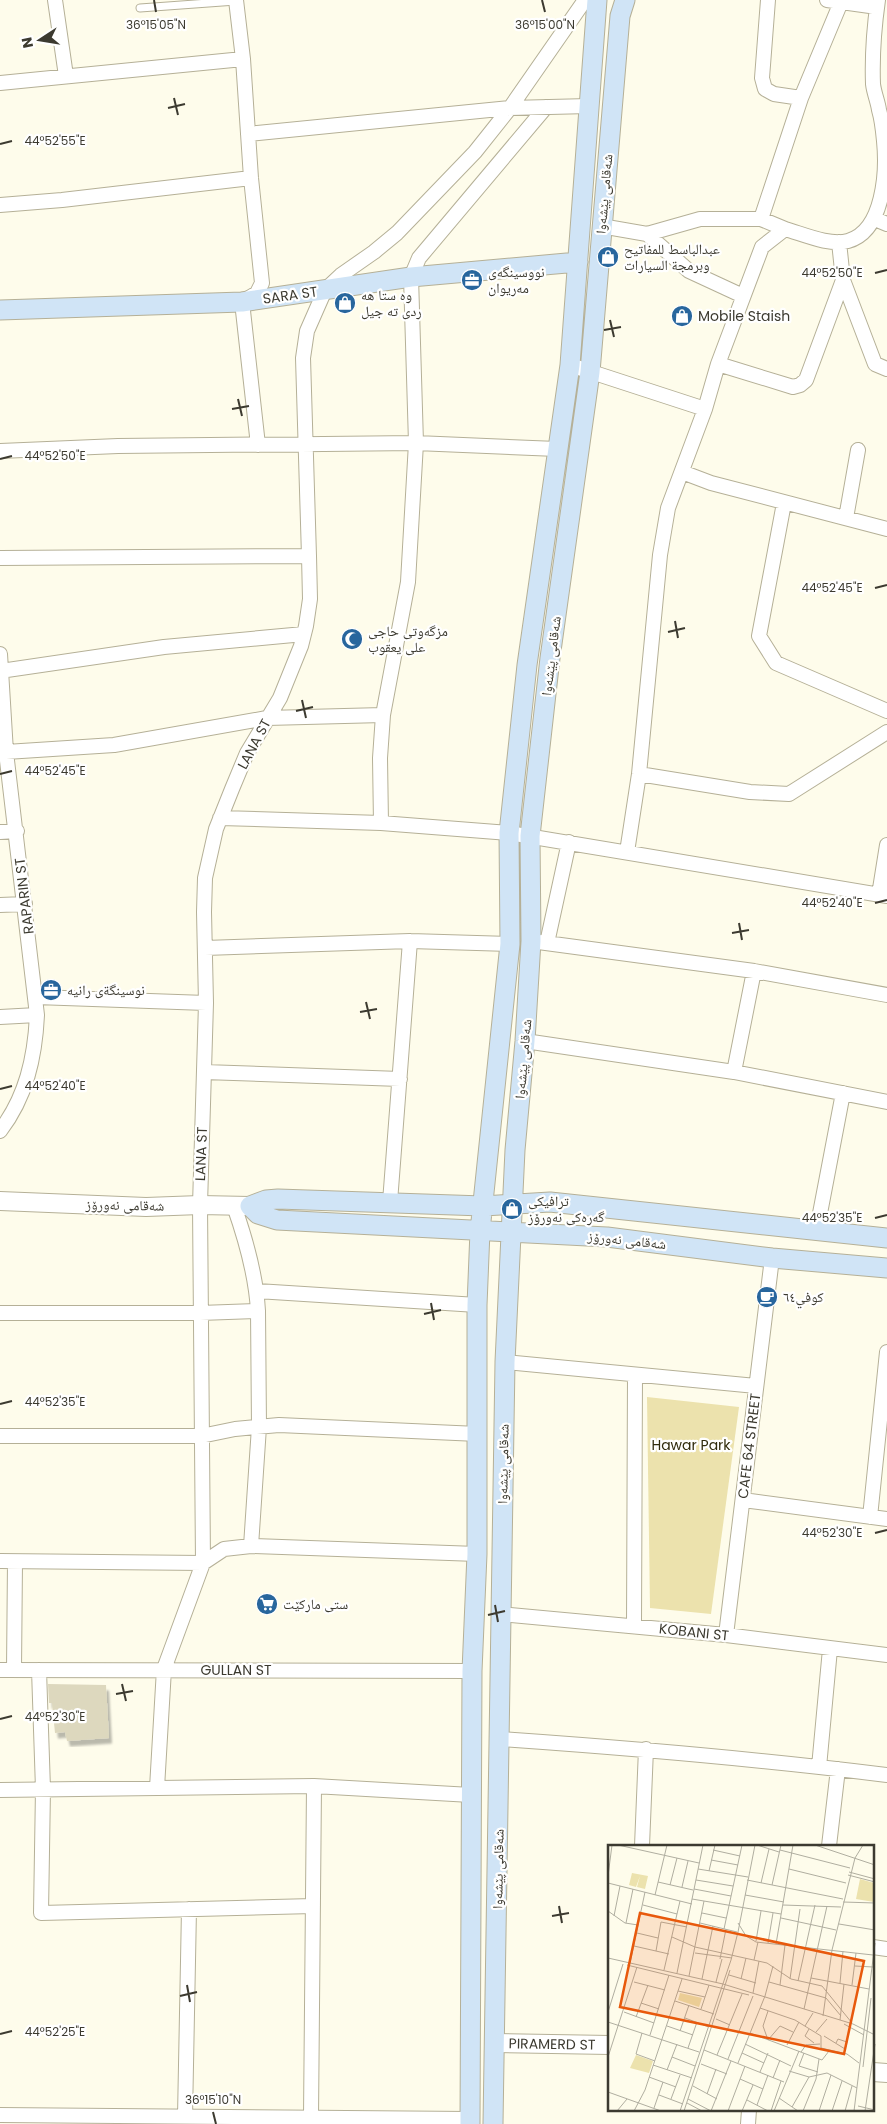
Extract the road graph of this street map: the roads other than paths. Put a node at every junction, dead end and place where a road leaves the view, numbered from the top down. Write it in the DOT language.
graph roads {
  1 [pos="55,0"];
  2 [pos="236,0"];
  3 [pos="585,0"];
  4 [pos="597,0"];
  5 [pos="625,0"];
  6 [pos="768,0"];
  7 [pos="827,0"];
  8 [pos="841,2"];
  9 [pos="877,3"];
  10 [pos="140,8"];
  11 [pos="243,59"];
  12 [pos="66,76"];
  13 [pos="0,83"];
  14 [pos="801,98"];
  15 [pos="588,106"];
  16 [pos="546,107"];
  17 [pos="510,108"];
  18 [pos="248,134"];
  19 [pos="886,143"];
  20 [pos="251,178"];
  21 [pos="0,205"];
  22 [pos="761,219"];
  23 [pos="881,221"];
  24 [pos="601,226"];
  25 [pos="785,229"];
  26 [pos="647,234"];
  27 [pos="839,242"];
  28 [pos="578,262"];
  29 [pos="411,277"];
  30 [pos="843,280"];
  31 [pos="325,290"];
  32 [pos="743,296"];
  33 [pos="242,302"];
  34 [pos="0,310"];
  35 [pos="718,364"];
  36 [pos="570,365"];
  37 [pos="887,369"];
  38 [pos="590,372"];
  39 [pos="705,409"];
  40 [pos="416,443"];
  41 [pos="258,444"];
  42 [pos="305,444"];
  43 [pos="558,449"];
  44 [pos="858,450"];
  45 [pos="0,451"];
  46 [pos="682,472"];
  47 [pos="784,503"];
  48 [pos="846,518"];
  49 [pos="887,528"];
  50 [pos="309,556"];
  51 [pos="0,558"];
  52 [pos="304,634"];
  53 [pos="0,654"];
  54 [pos="1,671"];
  55 [pos="887,711"];
  56 [pos="383,715"];
  57 [pos="267,718"];
  58 [pos="887,732"];
  59 [pos="6,752"];
  60 [pos="639,774"];
  61 [pos="220,818"];
  62 [pos="381,823"];
  63 [pos="16,831"];
  64 [pos="0,832"];
  65 [pos="509,833"];
  66 [pos="530,836"];
  67 [pos="569,842"];
  68 [pos="887,845"];
  69 [pos="628,852"];
  70 [pos="883,896"];
  71 [pos="25,904"];
  72 [pos="0,905"];
  73 [pos="410,941"];
  74 [pos="539,942"];
  75 [pos="510,944"];
  76 [pos="204,948"];
  77 [pos="754,972"];
  78 [pos="887,995"];
  79 [pos="36,997"];
  80 [pos="206,1003"];
  81 [pos="37,1015"];
  82 [pos="0,1017"];
  83 [pos="525,1041"];
  84 [pos="204,1072"];
  85 [pos="734,1072"];
  86 [pos="400,1079"];
  87 [pos="843,1093"];
  88 [pos="887,1102"];
  89 [pos="0,1131"];
  90 [pos="0,1201"];
  91 [pos="390,1202"];
  92 [pos="512,1203"];
  93 [pos="200,1205"];
  94 [pos="242,1206"];
  95 [pos="483,1206"];
  96 [pos="817,1229"];
  97 [pos="480,1231"];
  98 [pos="511,1231"];
  99 [pos="887,1238"];
  100 [pos="772,1258"];
  101 [pos="887,1268"];
  102 [pos="257,1291"];
  103 [pos="477,1305"];
  104 [pos="258,1310"];
  105 [pos="0,1313"];
  106 [pos="200,1313"];
  107 [pos="887,1352"];
  108 [pos="505,1362"];
  109 [pos="635,1375"];
  110 [pos="756,1386"];
  111 [pos="884,1395"];
  112 [pos="259,1427"];
  113 [pos="478,1434"];
  114 [pos="0,1436"];
  115 [pos="201,1436"];
  116 [pos="742,1500"];
  117 [pos="870,1517"];
  118 [pos="887,1519"];
  119 [pos="251,1546"];
  120 [pos="477,1554"];
  121 [pos="0,1561"];
  122 [pos="15,1562"];
  123 [pos="202,1563"];
  124 [pos="500,1614"];
  125 [pos="634,1626"];
  126 [pos="726,1635"];
  127 [pos="830,1648"];
  128 [pos="887,1655"];
  129 [pos="7,1669"];
  130 [pos="164,1669"];
  131 [pos="39,1670"];
  132 [pos="472,1670"];
  133 [pos="500,1739"];
  134 [pos="646,1749"];
  135 [pos="819,1767"];
  136 [pos="838,1769"];
  137 [pos="887,1775"];
  138 [pos="314,1786"];
  139 [pos="156,1788"];
  140 [pos="43,1789"];
  141 [pos="0,1790"];
  142 [pos="471,1795"];
  143 [pos="642,1845"];
  144 [pos="829,1845"];
  145 [pos="471,1856"];
  146 [pos="498,1856"];
  147 [pos="313,1906"];
  148 [pos="188,1909"];
  149 [pos="874,1947"];
  150 [pos="887,1949"];
  151 [pos="495,2043"];
  152 [pos="608,2046"];
  153 [pos="874,2072"];
  154 [pos="887,2074"];
  155 [pos="0,2115"];
  156 [pos="185,2117"];
  157 [pos="312,2118"];
  158 [pos="111,2120"];
  159 [pos="470,2121"];
  160 [pos="494,2124"];
  1 -- 12 [label="street"];
  2 -- 10 [label="lane"];
  2 -- 11 [label="street"];
  3 -- 17 [label="street"];
  4 -- 15 [label="main road, شەقامی پێشەوا"];
  5 -- 24 [label="main road, شەقامی پێشەوا"];
  6 -- 14 [label="street"];
  7 -- 8 [label="street"];
  8 -- 9 [label="street"];
  8 -- 14 [label="street"];
  9 -- 19 [label="street"];
  11 -- 12 [label="street"];
  11 -- 18 [label="street"];
  12 -- 13 [label="street"];
  14 -- 22 [label="street"];
  15 -- 16 [label="street"];
  15 -- 28 [label="main road, شەقامی پێشەوا"];
  16 -- 17 [label="street"];
  16 -- 29 [label="street"];
  17 -- 18 [label="street"];
  17 -- 31 [label="street"];
  18 -- 20 [label="street"];
  19 -- 23 [label="street"];
  20 -- 21 [label="street"];
  20 -- 33 [label="street"];
  22 -- 25 [label="street"];
  22 -- 26 [label="street"];
  23 -- 27 [label="street"];
  24 -- 26 [label="street"];
  24 -- 38 [label="main road, شەقامی پێشەوا"];
  25 -- 27 [label="street"];
  25 -- 32 [label="street"];
  26 -- 32 [label="street"];
  27 -- 30 [label="street"];
  28 -- 29 [label="main road, SARA ST"];
  28 -- 36 [label="main road, شەقامی پێشەوا"];
  29 -- 31 [label="main road, SARA ST"];
  29 -- 40 [label="street"];
  30 -- 35 [label="street"];
  30 -- 37 [label="street"];
  31 -- 33 [label="main road, SARA ST"];
  31 -- 42 [label="street, LANA ST"];
  32 -- 35 [label="street"];
  33 -- 34 [label="main road, SARA ST"];
  33 -- 41 [label="street"];
  35 -- 39 [label="street"];
  36 -- 38 [label="street"];
  36 -- 43 [label="main road, شەقامی پێشەوا"];
  38 -- 39 [label="street"];
  38 -- 66 [label="main road, شەقامی پێشەوا"];
  39 -- 46 [label="street"];
  40 -- 42 [label="street"];
  40 -- 43 [label="street"];
  40 -- 56 [label="street"];
  41 -- 42 [label="street"];
  41 -- 45 [label="street"];
  42 -- 50 [label="street, LANA ST"];
  43 -- 65 [label="main road, شەقامی پێشەوا"];
  44 -- 48 [label="street"];
  46 -- 47 [label="street"];
  46 -- 60 [label="street"];
  47 -- 48 [label="street"];
  47 -- 55 [label="street"];
  48 -- 49 [label="street"];
  50 -- 51 [label="street"];
  50 -- 52 [label="street, LANA ST"];
  52 -- 54 [label="street"];
  52 -- 57 [label="street, LANA ST"];
  53 -- 54 [label="street, RAPARIN ST"];
  54 -- 59 [label="street, RAPARIN ST"];
  56 -- 57 [label="street"];
  56 -- 62 [label="street"];
  57 -- 59 [label="street"];
  57 -- 61 [label="street, LANA ST"];
  58 -- 60 [label="street"];
  59 -- 63 [label="street, RAPARIN ST"];
  60 -- 69 [label="street"];
  61 -- 62 [label="street"];
  61 -- 76 [label="street, LANA ST"];
  62 -- 65 [label="street"];
  63 -- 64 [label="street"];
  63 -- 71 [label="street, RAPARIN ST"];
  65 -- 66 [label="street"];
  65 -- 75 [label="main road, شەقامی پێشەوا"];
  66 -- 67 [label="street"];
  66 -- 74 [label="main road, شەقامی پێشەوا"];
  67 -- 69 [label="street"];
  67 -- 74 [label="street"];
  68 -- 70 [label="street"];
  69 -- 70 [label="street"];
  71 -- 72 [label="street"];
  71 -- 79 [label="street, RAPARIN ST"];
  73 -- 75 [label="street"];
  73 -- 76 [label="street"];
  73 -- 86 [label="street"];
  74 -- 77 [label="street"];
  74 -- 83 [label="main road, شەقامی پێشەوا"];
  75 -- 95 [label="main road, شەقامی پێشەوا"];
  76 -- 80 [label="street, LANA ST"];
  77 -- 78 [label="street"];
  77 -- 85 [label="street"];
  79 -- 80 [label="street"];
  79 -- 81 [label="street, RAPARIN ST"];
  80 -- 84 [label="street, LANA ST"];
  81 -- 82 [label="street"];
  81 -- 89 [label="street, RAPARIN ST"];
  83 -- 85 [label="street"];
  83 -- 92 [label="main road, شەقامی پێشەوا"];
  84 -- 86 [label="street"];
  84 -- 93 [label="street, LANA ST"];
  85 -- 87 [label="street"];
  86 -- 91 [label="street"];
  87 -- 88 [label="street"];
  87 -- 96 [label="street"];
  90 -- 93 [label="street, شەقامی نەورۆز"];
  91 -- 94 [label="main road, شەقامی نەورۆز"];
  91 -- 95 [label="main road, شەقامی نەورۆز"];
  92 -- 95 [label="main road, شەقامی نەورۆز"];
  92 -- 96 [label="main road, شەقامی نەورۆز"];
  92 -- 98 [label="main road, شەقامی پێشەوا"];
  93 -- 94 [label="street, شەقامی نەورۆز"];
  93 -- 106 [label="street, LANA ST"];
  94 -- 97 [label="main road, شەقامی نەورۆز"];
  94 -- 102 [label="street"];
  95 -- 97 [label="main road, شەقامی پێشەوا"];
  96 -- 99 [label="main road, شەقامی نەورۆز"];
  97 -- 98 [label="main road, شەقامی نەورۆز"];
  97 -- 103 [label="main road, شەقامی پێشەوا"];
  98 -- 100 [label="main road, شەقامی نەورۆز"];
  98 -- 108 [label="main road, شەقامی پێشەوا"];
  100 -- 101 [label="main road, شەقامی نەورۆز"];
  100 -- 110 [label="street, CAFE 64 STREET"];
  102 -- 103 [label="street"];
  102 -- 104 [label="street"];
  103 -- 113 [label="main road, شەقامی پێشەوا"];
  104 -- 106 [label="street"];
  104 -- 112 [label="street"];
  105 -- 106 [label="street"];
  106 -- 115 [label="street, LANA ST"];
  107 -- 111 [label="street"];
  108 -- 109 [label="street"];
  108 -- 124 [label="main road, شەقامی پێشەوا"];
  109 -- 110 [label="street"];
  109 -- 125 [label="street"];
  110 -- 116 [label="street, CAFE 64 STREET"];
  111 -- 117 [label="street"];
  112 -- 113 [label="street"];
  112 -- 115 [label="street"];
  112 -- 119 [label="street"];
  113 -- 120 [label="main road, شەقامی پێشەوا"];
  114 -- 115 [label="street"];
  115 -- 123 [label="street, LANA ST"];
  116 -- 117 [label="street"];
  116 -- 126 [label="street, CAFE 64 STREET"];
  117 -- 118 [label="street"];
  119 -- 120 [label="street"];
  119 -- 123 [label="street"];
  120 -- 132 [label="main road, شەقامی پێشەوا"];
  121 -- 122 [label="street"];
  122 -- 123 [label="street"];
  122 -- 129 [label="street"];
  123 -- 130 [label="street"];
  124 -- 125 [label="street, KOBANI ST"];
  124 -- 133 [label="main road, شەقامی پێشەوا"];
  125 -- 126 [label="street, KOBANI ST"];
  126 -- 127 [label="street, KOBANI ST"];
  127 -- 128 [label="street, KOBANI ST"];
  127 -- 135 [label="street"];
  129 -- 131 [label="street, GULLAN ST"];
  130 -- 131 [label="street, GULLAN ST"];
  130 -- 132 [label="street, GULLAN ST"];
  130 -- 139 [label="street"];
  131 -- 140 [label="street"];
  132 -- 142 [label="main road, شەقامی پێشەوا"];
  133 -- 134 [label="street"];
  133 -- 146 [label="main road, شەقامی پێشەوا"];
  134 -- 135 [label="street"];
  134 -- 143 [label="street"];
  135 -- 136 [label="street"];
  136 -- 137 [label="street"];
  136 -- 144 [label="street"];
  138 -- 139 [label="street"];
  138 -- 142 [label="street"];
  138 -- 147 [label="street"];
  139 -- 140 [label="street"];
  140 -- 141 [label="street"];
  140 -- 148 [label="street"];
  142 -- 145 [label="main road, شەقامی پێشەوا"];
  145 -- 146 [label="main road"];
  145 -- 159 [label="main road, شەقامی پێشەوا"];
  146 -- 151 [label="main road, شەقامی پێشەوا"];
  147 -- 148 [label="street"];
  147 -- 157 [label="street"];
  148 -- 156 [label="street"];
  149 -- 150 [label="street"];
  151 -- 152 [label="street, PIRAMERD ST"];
  151 -- 160 [label="main road, شەقامی پێشەوا"];
  153 -- 154 [label="street"];
  155 -- 158 [label="street"];
  156 -- 157 [label="street"];
  156 -- 158 [label="street"];
  157 -- 159 [label="street"];
}
